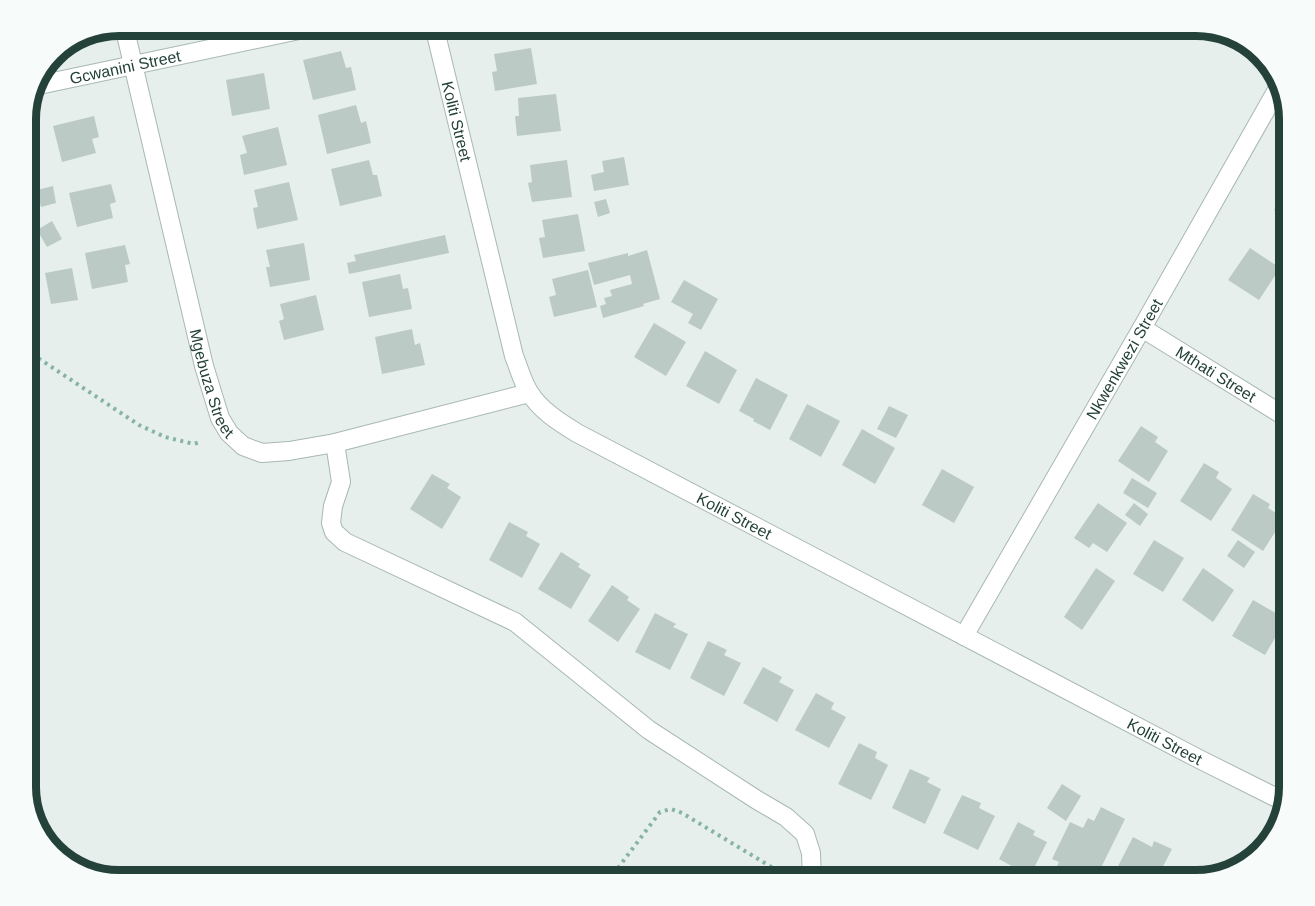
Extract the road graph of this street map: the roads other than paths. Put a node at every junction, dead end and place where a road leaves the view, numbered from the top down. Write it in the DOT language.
graph roads {
  1 [pos="126,36"];
  2 [pos="269,36"];
  3 [pos="436,36"];
  4 [pos="133,64"];
  5 [pos="45,84"];
  6 [pos="1275,93"];
  7 [pos="1142,328"];
  8 [pos="529,393"];
  9 [pos="1279,412"];
  10 [pos="335,443"];
  11 [pos="964,636"];
  12 [pos="1278,798"];
  13 [pos="812,870"];
  1 -- 4 [label="street, Mgebuza Street"];
  2 -- 4 [label="street, Gcwanini Street"];
  3 -- 8 [label="street, Koliti Street"];
  4 -- 5 [label="street, Gcwanini Street"];
  4 -- 10 [label="street, Mgebuza Street"];
  6 -- 7 [label="street, Nkwenkwezi Street"];
  7 -- 9 [label="street, Mthati Street"];
  7 -- 11 [label="street, Nkwenkwezi Street"];
  8 -- 10 [label="street, Mgebuza Street"];
  8 -- 11 [label="street, Koliti Street"];
  10 -- 13 [label="street"];
  11 -- 12 [label="street, Koliti Street"];
}
